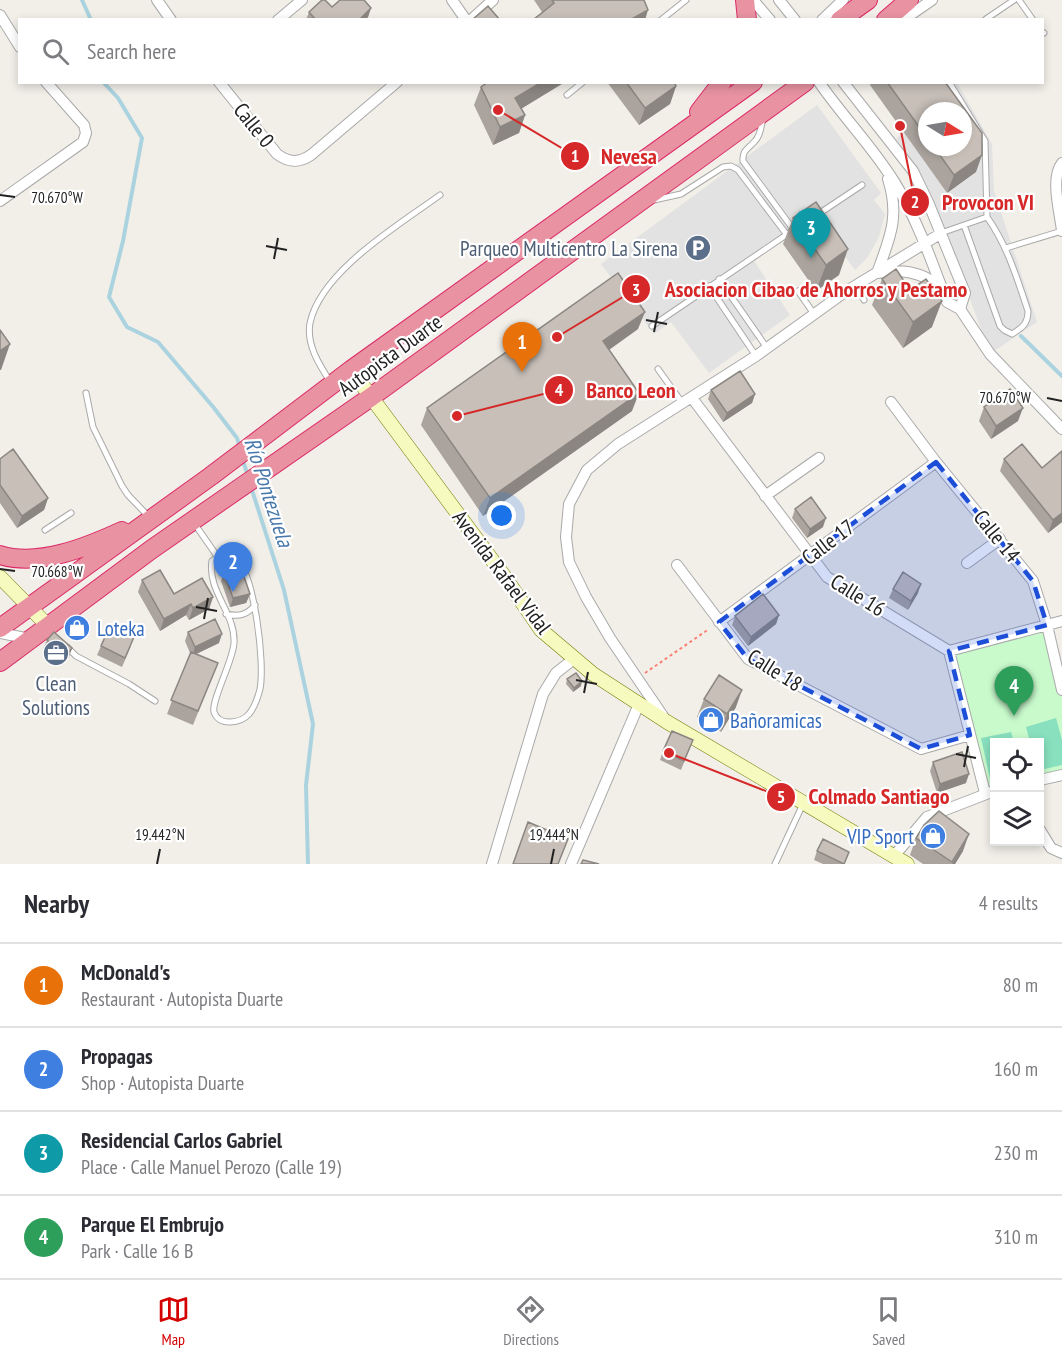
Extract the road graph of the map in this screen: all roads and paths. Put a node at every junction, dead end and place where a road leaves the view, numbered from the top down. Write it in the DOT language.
graph roads {
  1 [pos="157,0"];
  2 [pos="302,0"];
  3 [pos="452,0"];
  4 [pos="493,0"];
  5 [pos="686,0"];
  6 [pos="745,0"];
  7 [pos="753,0"];
  8 [pos="779,0"];
  9 [pos="843,0"];
  10 [pos="868,0"];
  11 [pos="932,0"];
  12 [pos="1014,0"];
  13 [pos="1019,0"];
  14 [pos="907,14"];
  15 [pos="0,15"];
  16 [pos="170,18"];
  17 [pos="280,18"];
  18 [pos="465,18"];
  19 [pos="473,18"];
  20 [pos="664,18"];
  21 [pos="747,18"];
  22 [pos="768,18"];
  23 [pos="793,18"];
  24 [pos="824,18"];
  25 [pos="843,18"];
  26 [pos="987,18"];
  27 [pos="1032,18"];
  28 [pos="18,44"];
  29 [pos="48,84"];
  30 [pos="221,84"];
  31 [pos="395,84"];
  32 [pos="581,84"];
  33 [pos="720,84"];
  34 [pos="750,84"];
  35 [pos="802,84"];
  36 [pos="821,84"];
  37 [pos="845,84"];
  38 [pos="950,84"];
  39 [pos="567,95"];
  40 [pos="764,112"];
  41 [pos="688,127"];
  42 [pos="1062,164"];
  43 [pos="883,165"];
  44 [pos="862,185"];
  45 [pos="440,195"];
  46 [pos="0,201"];
  47 [pos="638,203"];
  48 [pos="987,217"];
  49 [pos="808,220"];
  50 [pos="801,225"];
  51 [pos="964,225"];
  52 [pos="794,230"];
  53 [pos="1062,231"];
  54 [pos="940,234"];
  55 [pos="787,235"];
  56 [pos="923,244"];
  57 [pos="1006,248"];
  58 [pos="877,273"];
  59 [pos="719,279"];
  60 [pos="856,285"];
  61 [pos="709,286"];
  62 [pos="943,290"];
  63 [pos="798,291"];
  64 [pos="864,300"];
  65 [pos="960,309"];
  66 [pos="814,314"];
  67 [pos="652,326"];
  68 [pos="767,348"];
  69 [pos="756,356"];
  70 [pos="658,369"];
  71 [pos="351,370"];
  72 [pos="332,384"];
  73 [pos="86,393"];
  74 [pos="370,397"];
  75 [pos="688,401"];
  76 [pos="891,402"];
  77 [pos="1062,429"];
  78 [pos="819,458"];
  79 [pos="936,462"];
  80 [pos="765,496"];
  81 [pos="71,513"];
  82 [pos="151,519"];
  83 [pos="192,521"];
  84 [pos="45,530"];
  85 [pos="1000,540"];
  86 [pos="0,555"];
  87 [pos="810,555"];
  88 [pos="217,556"];
  89 [pos="967,563"];
  90 [pos="677,566"];
  91 [pos="0,576"];
  92 [pos="255,605"];
  93 [pos="29,607"];
  94 [pos="226,614"];
  95 [pos="1062,621"];
  96 [pos="719,622"];
  97 [pos="1047,625"];
  98 [pos="0,628"];
  99 [pos="51,630"];
  100 [pos="0,633"];
  101 [pos="30,639"];
  102 [pos="62,641"];
  103 [pos="949,651"];
  104 [pos="575,658"];
  105 [pos="0,662"];
  106 [pos="638,679"];
  107 [pos="1062,690"];
  108 [pos="155,701"];
  109 [pos="639,704"];
  110 [pos="667,722"];
  111 [pos="970,735"];
  112 [pos="1062,775"];
  113 [pos="1044,779"];
  114 [pos="990,792"];
  115 [pos="803,803"];
  116 [pos="1044,837"];
  117 [pos="1062,854"];
  118 [pos="894,856"];
  119 [pos="492,864"];
  120 [pos="571,864"];
  121 [pos="775,864"];
  122 [pos="907,864"];
  1 -- 16 [label="street"];
  2 -- 17 [label="street"];
  3 -- 18 [label="street"];
  4 -- 19 [label="street"];
  5 -- 20 [label="lane"];
  6 -- 21 [label="highway"];
  7 -- 22 [label="street"];
  8 -- 23 [label="street"];
  9 -- 24 [label="street"];
  10 -- 25 [label="highway"];
  11 -- 14 [label="street"];
  12 -- 26 [label="lane"];
  13 -- 27 [label="lane"];
  15 -- 28 [label="street"];
  29 -- 46 [label="street"];
  30 -- 31 [label="street, Calle 0"];
  32 -- 39 [label="lane"];
  33 -- 41 [label="highway"];
  34 -- 41 [label="highway, Autopista Duarte"];
  35 -- 40 [label="highway, Autopista Duarte"];
  36 -- 43 [label="street"];
  37 -- 54 [label="street"];
  38 -- 48 [label="lane"];
  40 -- 47 [label="highway, Autopista Duarte"];
  40 -- 52 [label="lane"];
  41 -- 71 [label="highway, Autopista Duarte"];
  42 -- 53 [label="street"];
  43 -- 56 [label="street"];
  43 -- 58 [label="street"];
  44 -- 49 [label="lane"];
  45 -- 72 [label="lane"];
  47 -- 55 [label="lane"];
  47 -- 74 [label="highway, Autopista Duarte"];
  48 -- 51 [label="lane"];
  48 -- 57 [label="lane"];
  50 -- 52 [label="lane"];
  51 -- 54 [label="lane"];
  51 -- 57 [label="lane"];
  52 -- 55 [label="lane"];
  53 -- 57 [label="lane"];
  54 -- 56 [label="street"];
  54 -- 65 [label="street"];
  55 -- 59 [label="lane"];
  56 -- 58 [label="street"];
  56 -- 62 [label="street"];
  58 -- 60 [label="street"];
  58 -- 62 [label="street"];
  59 -- 61 [label="lane"];
  59 -- 68 [label="lane"];
  60 -- 64 [label="lane"];
  60 -- 66 [label="street"];
  61 -- 67 [label="lane"];
  61 -- 69 [label="lane"];
  62 -- 65 [label="street"];
  63 -- 66 [label="lane"];
  65 -- 77 [label="street"];
  66 -- 68 [label="street"];
  68 -- 69 [label="street"];
  69 -- 75 [label="street"];
  70 -- 75 [label="lane"];
  71 -- 72 [label="highway, Autopista Duarte"];
  71 -- 74 [label="main road, Avenida Rafael Vidal"];
  72 -- 82 [label="highway, Autopista Duarte"];
  73 -- 82 [label="lane"];
  74 -- 83 [label="highway, Autopista Duarte"];
  74 -- 104 [label="main road, Avenida Rafael Vidal"];
  75 -- 80 [label="street, Calle 16"];
  75 -- 106 [label="street"];
  76 -- 79 [label="street, Calle 14"];
  78 -- 80 [label="street"];
  79 -- 85 [label="street, Calle 14"];
  79 -- 87 [label="street, Calle 17"];
  80 -- 87 [label="street, Calle 16"];
  81 -- 84 [label="lane"];
  82 -- 86 [label="highway"];
  82 -- 93 [label="highway, Autopista Duarte"];
  83 -- 88 [label="lane"];
  83 -- 99 [label="highway, Autopista Duarte"];
  85 -- 89 [label="street"];
  85 -- 97 [label="street, Calle 14"];
  87 -- 96 [label="street, Calle 17"];
  87 -- 103 [label="street, Calle 16"];
  88 -- 92 [label="lane"];
  88 -- 94 [label="lane"];
  90 -- 96 [label="street, Calle 18"];
  91 -- 93 [label="main road"];
  92 -- 94 [label="lane"];
  92 -- 94 [label="lane"];
  93 -- 98 [label="highway, Autopista Duarte"];
  93 -- 99 [label="main road"];
  95 -- 97 [label="street"];
  96 -- 106 [label="path"];
  96 -- 111 [label="street, Calle 18"];
  97 -- 103 [label="street"];
  97 -- 107 [label="street, Calle 14"];
  99 -- 101 [label="highway, Autopista Duarte"];
  100 -- 101 [label="street"];
  101 -- 105 [label="highway, Autopista Duarte"];
  102 -- 108 [label="lane"];
  103 -- 111 [label="street"];
  104 -- 109 [label="main road, Avenida Rafael Vidal"];
  104 -- 119 [label="street"];
  106 -- 110 [label="street"];
  109 -- 110 [label="main road, Avenida Rafael Vidal"];
  109 -- 120 [label="street"];
  110 -- 115 [label="main road, Avenida Rafael Vidal"];
  111 -- 114 [label="street"];
  112 -- 113 [label="street"];
  114 -- 118 [label="street"];
  115 -- 118 [label="main road, Avenida Rafael Vidal"];
  115 -- 121 [label="lane"];
  116 -- 117 [label="street"];
  118 -- 122 [label="main road, Avenida Rafael Vidal"];
}
